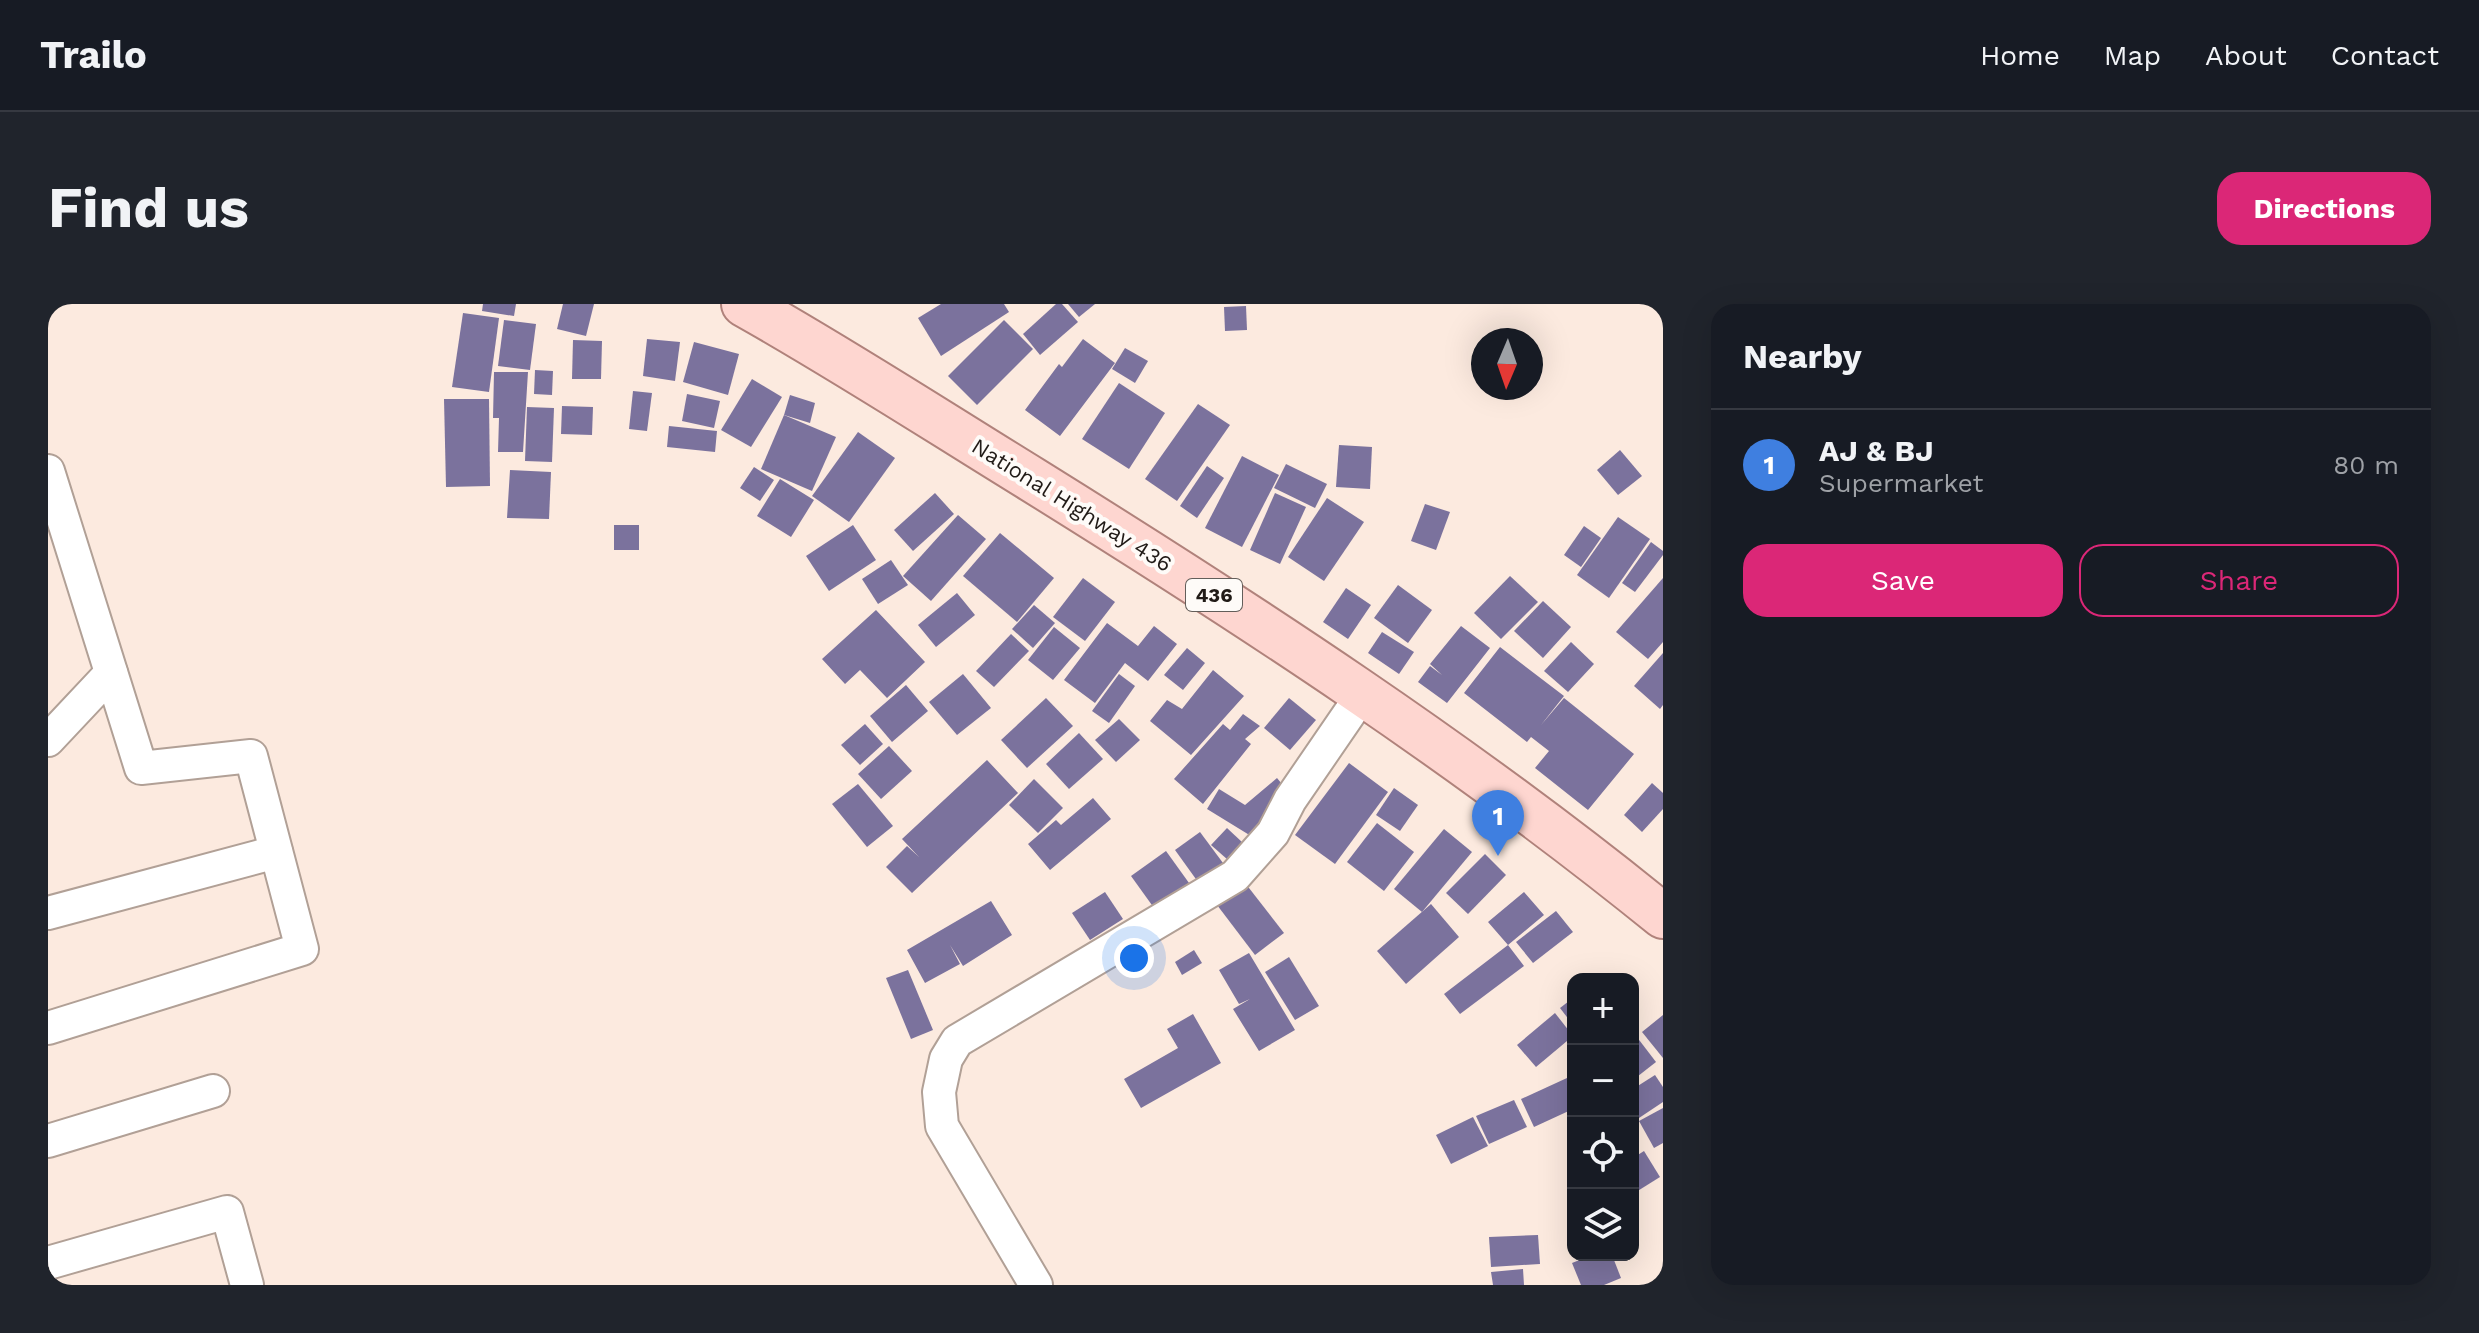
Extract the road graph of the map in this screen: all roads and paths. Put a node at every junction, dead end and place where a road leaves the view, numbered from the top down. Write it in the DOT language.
graph roads {
  1 [pos="744,304"];
  2 [pos="48,471"];
  3 [pos="111,673"];
  4 [pos="1362,695"];
  5 [pos="48,740"];
  6 [pos="276,852"];
  7 [pos="48,913"];
  8 [pos="1663,916"];
  9 [pos="48,1028"];
  10 [pos="213,1091"];
  11 [pos="48,1141"];
  12 [pos="48,1263"];
  13 [pos="247,1285"];
  14 [pos="1036,1285"];
  1 -- 4 [label="main road, National Highway 436 / 436"];
  2 -- 3 [label="street"];
  3 -- 5 [label="street"];
  3 -- 6 [label="street"];
  4 -- 8 [label="main road, National Highway 436 / 436"];
  4 -- 14 [label="street"];
  6 -- 7 [label="street"];
  6 -- 9 [label="street"];
  10 -- 11 [label="street"];
  12 -- 13 [label="street"];
}
